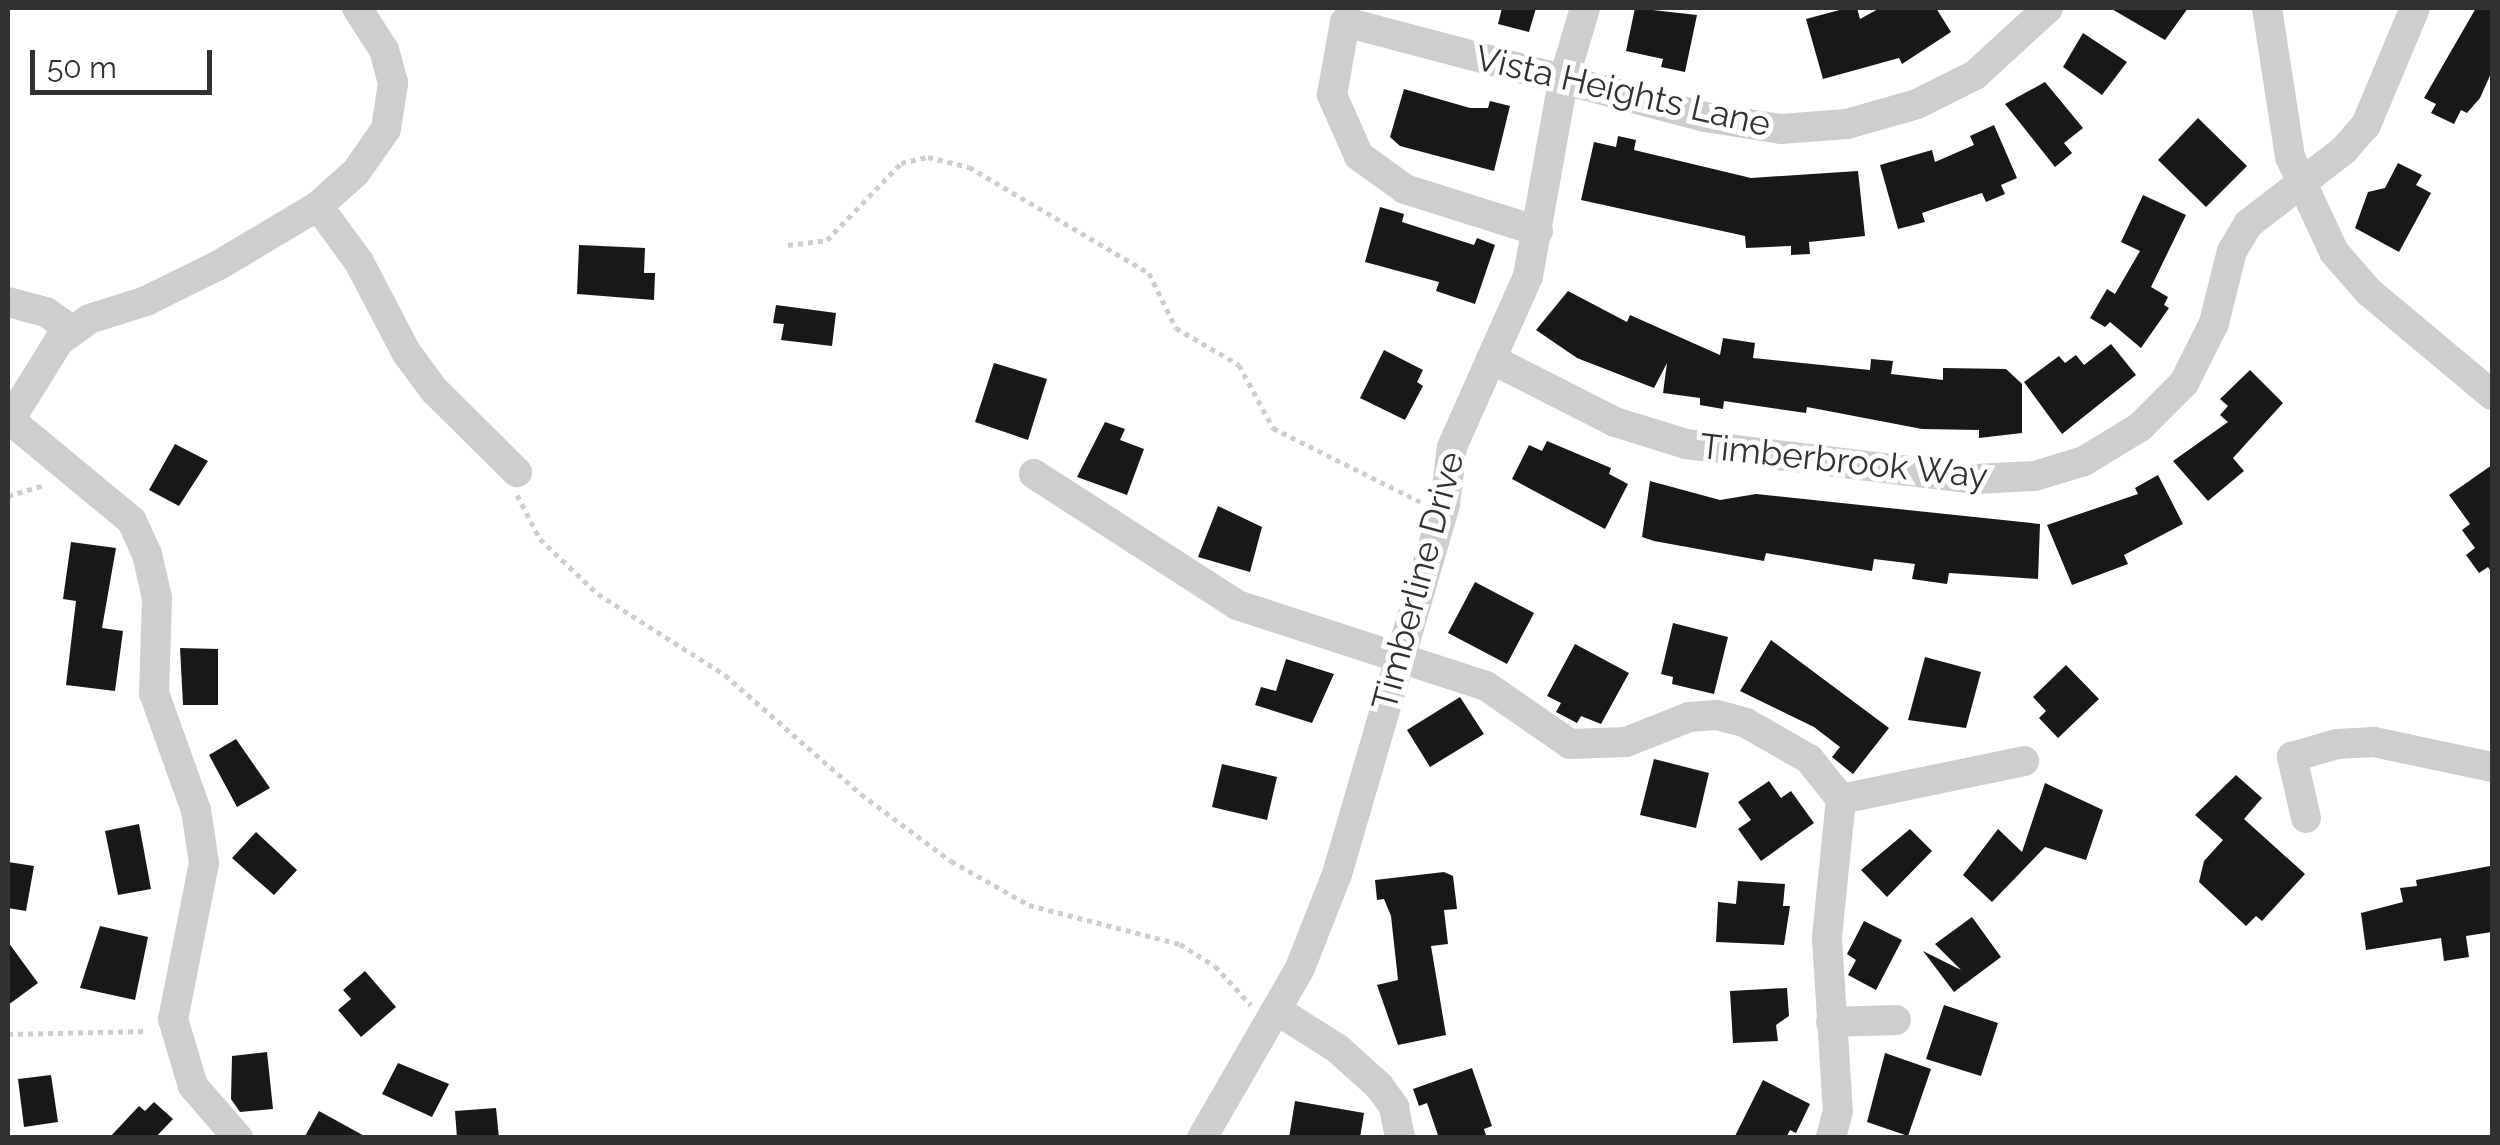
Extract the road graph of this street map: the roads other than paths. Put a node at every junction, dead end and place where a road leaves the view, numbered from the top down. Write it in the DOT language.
graph roads {
  1 [pos="357,8"];
  2 [pos="1585,8"];
  3 [pos="2048,8"];
  4 [pos="2267,8"];
  5 [pos="2415,8"];
  6 [pos="1563,82"];
  7 [pos="2304,182"];
  8 [pos="318,206"];
  9 [pos="1538,231"];
  10 [pos="8,302"];
  11 [pos="73,330"];
  12 [pos="1491,358"];
  13 [pos="2492,394"];
  14 [pos="9,421"];
  15 [pos="518,472"];
  16 [pos="1034,474"];
  17 [pos="1401,659"];
  18 [pos="2024,761"];
  19 [pos="2492,767"];
  20 [pos="1841,799"];
  21 [pos="2306,818"];
  22 [pos="1273,1018"];
  23 [pos="1896,1020"];
  24 [pos="1831,1022"];
  25 [pos="238,1138"];
  26 [pos="1202,1138"];
  27 [pos="1400,1138"];
  28 [pos="1831,1138"];
  1 -- 8 [label="street"];
  2 -- 6 [label="street, Timberline Drive"];
  3 -- 6 [label="street, Vista Heights Lane"];
  4 -- 7 [label="street"];
  5 -- 7 [label="street, Timberbrook Way"];
  6 -- 9 [label="street, Timberline Drive"];
  6 -- 9 [label="street, Vista Heights Lane"];
  7 -- 12 [label="street, Timberbrook Way"];
  7 -- 13 [label="street"];
  8 -- 11 [label="street"];
  8 -- 15 [label="street"];
  9 -- 12 [label="street, Timberline Drive"];
  10 -- 11 [label="street"];
  11 -- 14 [label="street"];
  12 -- 17 [label="street, Timberline Drive"];
  14 -- 25 [label="street"];
  16 -- 17 [label="street"];
  17 -- 20 [label="street"];
  17 -- 22 [label="street, Timberline Drive"];
  18 -- 20 [label="street"];
  19 -- 21 [label="street"];
  20 -- 24 [label="street"];
  22 -- 26 [label="street, Timberline Drive"];
  22 -- 27 [label="street"];
  23 -- 24 [label="street"];
  24 -- 28 [label="street"];
}
